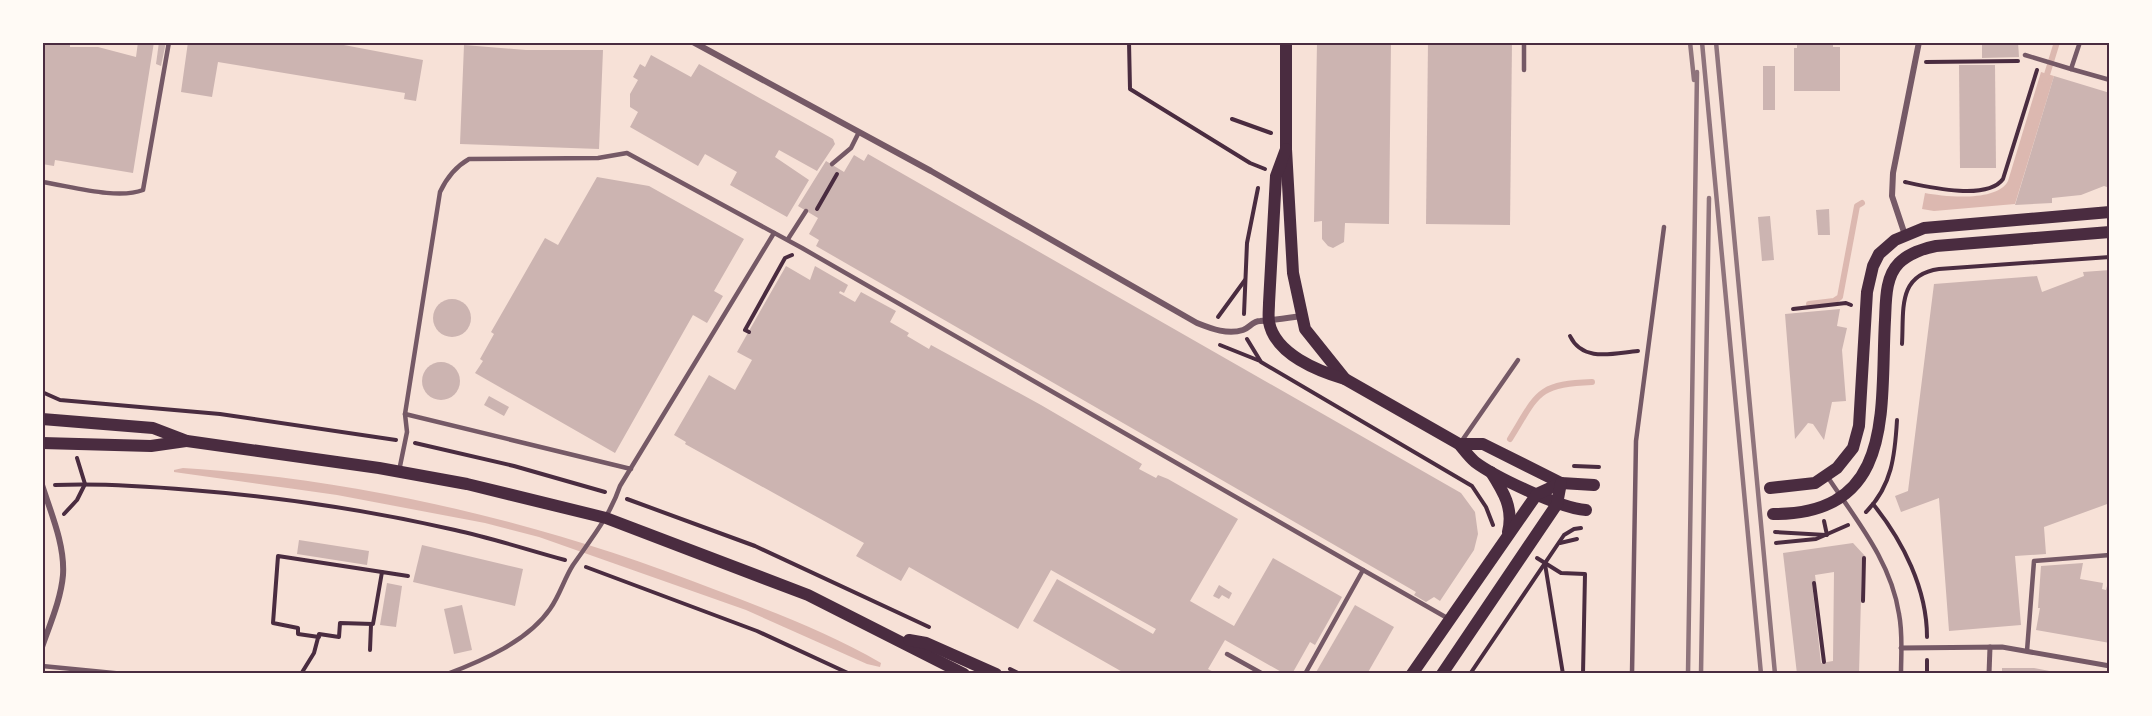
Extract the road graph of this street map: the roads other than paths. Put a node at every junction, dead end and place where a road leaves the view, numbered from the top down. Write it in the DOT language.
graph roads {
  1 [pos="169,42"];
  2 [pos="693,42"];
  3 [pos="1286,42"];
  4 [pos="1524,42"];
  5 [pos="1919,42"];
  6 [pos="2079,42"];
  7 [pos="2025,55"];
  8 [pos="2072,69"];
  9 [pos="1524,70"];
  10 [pos="2110,80"];
  11 [pos="859,132"];
  12 [pos="1286,148"];
  13 [pos="832,165"];
  14 [pos="42,182"];
  15 [pos="806,211"];
  16 [pos="2110,212"];
  17 [pos="1664,227"];
  18 [pos="2110,232"];
  19 [pos="774,233"];
  20 [pos="1905,235"];
  21 [pos="788,239"];
  22 [pos="1301,316"];
  23 [pos="1269,322"];
  24 [pos="1518,360"];
  25 [pos="1345,379"];
  26 [pos="405,414"];
  27 [pos="42,420"];
  28 [pos="187,441"];
  29 [pos="42,443"];
  30 [pos="1460,444"];
  31 [pos="631,469"];
  32 [pos="399,471"];
  33 [pos="1491,472"];
  34 [pos="1827,476"];
  35 [pos="1561,483"];
  36 [pos="42,485"];
  37 [pos="1594,485"];
  38 [pos="1770,488"];
  39 [pos="1537,494"];
  40 [pos="1842,498"];
  41 [pos="1557,504"];
  42 [pos="1586,510"];
  43 [pos="1773,514"];
  44 [pos="606,518"];
  45 [pos="1507,538"];
  46 [pos="2110,555"];
  47 [pos="1363,570"];
  48 [pos="1450,620"];
  49 [pos="899,639"];
  50 [pos="42,647"];
  51 [pos="1990,647"];
  52 [pos="1901,648"];
  53 [pos="2027,651"];
  54 [pos="1227,654"];
  55 [pos="42,666"];
  56 [pos="2110,666"];
  57 [pos="124,674"];
  58 [pos="447,674"];
  59 [pos="964,674"];
  60 [pos="996,674"];
  61 [pos="1263,674"];
  62 [pos="1305,674"];
  63 [pos="1412,674"];
  64 [pos="1442,674"];
  65 [pos="1632,674"];
  66 [pos="1901,674"];
  67 [pos="1989,674"];
  1 -- 14 [label="lane"];
  2 -- 11 [label="street"];
  3 -- 12 [label="main road"];
  4 -- 9 [label="lane"];
  5 -- 20 [label="street"];
  6 -- 8 [label="lane"];
  7 -- 8 [label="lane"];
  8 -- 10 [label="lane"];
  11 -- 13 [label="lane"];
  11 -- 23 [label="street"];
  12 -- 22 [label="main road"];
  12 -- 23 [label="main road"];
  15 -- 21 [label="lane"];
  16 -- 20 [label="main road"];
  17 -- 65 [label="lane"];
  18 -- 40 [label="main road"];
  19 -- 21 [label="lane"];
  19 -- 26 [label="lane"];
  19 -- 31 [label="lane"];
  20 -- 34 [label="main road"];
  21 -- 47 [label="lane"];
  22 -- 23 [label="street"];
  22 -- 25 [label="main road"];
  23 -- 25 [label="main road"];
  24 -- 30 [label="lane"];
  25 -- 30 [label="main road"];
  26 -- 31 [label="lane"];
  26 -- 32 [label="lane"];
  27 -- 28 [label="main road"];
  28 -- 29 [label="main road"];
  28 -- 32 [label="main road"];
  30 -- 33 [label="main road"];
  30 -- 35 [label="main road"];
  31 -- 44 [label="lane"];
  32 -- 44 [label="main road"];
  33 -- 39 [label="main road"];
  33 -- 45 [label="main road"];
  34 -- 38 [label="main road"];
  34 -- 40 [label="lane"];
  35 -- 37 [label="main road"];
  35 -- 39 [label="main road"];
  35 -- 41 [label="main road"];
  36 -- 50 [label="street"];
  39 -- 41 [label="main road"];
  39 -- 45 [label="main road"];
  40 -- 43 [label="main road"];
  40 -- 52 [label="lane"];
  41 -- 42 [label="main road"];
  41 -- 64 [label="main road"];
  44 -- 49 [label="main road"];
  44 -- 58 [label="lane"];
  45 -- 48 [label="main road"];
  46 -- 53 [label="lane"];
  47 -- 48 [label="lane"];
  47 -- 62 [label="lane"];
  48 -- 63 [label="main road"];
  49 -- 59 [label="main road"];
  49 -- 60 [label="main road"];
  51 -- 52 [label="street"];
  51 -- 53 [label="street"];
  51 -- 67 [label="street"];
  52 -- 66 [label="lane"];
  53 -- 56 [label="street"];
  54 -- 61 [label="lane"];
  55 -- 57 [label="lane"];
}
